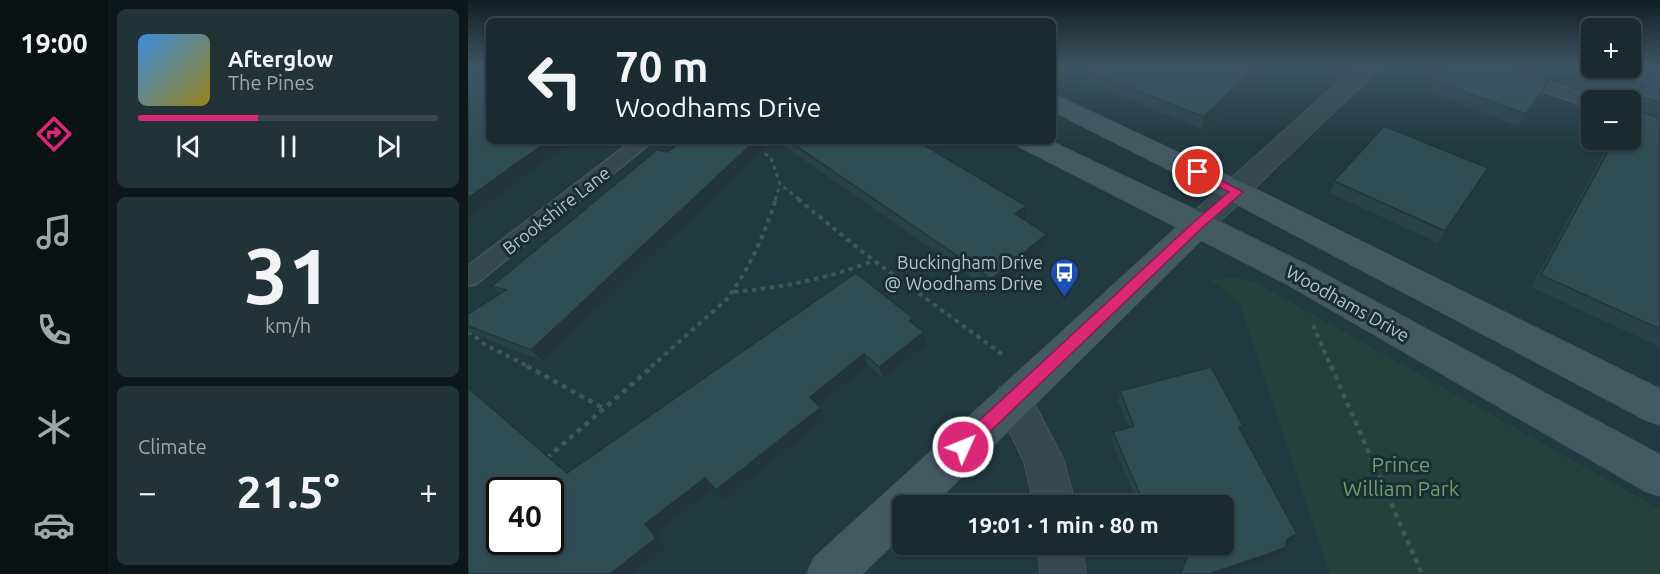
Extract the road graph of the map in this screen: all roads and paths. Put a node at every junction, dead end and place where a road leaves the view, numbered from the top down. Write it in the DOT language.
graph roads {
  1 [pos="1342,93"];
  2 [pos="1565,93"];
  3 [pos="1581,98"];
  4 [pos="1056,102"];
  5 [pos="640,144"];
  6 [pos="1035,144"];
  7 [pos="752,146"];
  8 [pos="780,184"];
  9 [pos="1238,192"];
  10 [pos="1199,224"];
  11 [pos="874,260"];
  12 [pos="1296,274"];
  13 [pos="468,278"];
  14 [pos="733,292"];
  15 [pos="468,331"];
  16 [pos="1024,388"];
  17 [pos="603,408"];
  18 [pos="1660,408"];
  19 [pos="540,463"];
  20 [pos="1660,477"];
  21 [pos="1052,495"];
  22 [pos="1061,555"];
  23 [pos="830,574"];
  24 [pos="1063,574"];
  25 [pos="1422,574"];
  1 -- 9 [label="street"];
  2 -- 3 [label="lane"];
  4 -- 9 [label="street"];
  5 -- 13 [label="lane, Brookshire Lane"];
  6 -- 10 [label="street, Woodhams Drive"];
  7 -- 8 [label="path"];
  8 -- 11 [label="path"];
  8 -- 14 [label="path"];
  9 -- 10 [label="street"];
  9 -- 18 [label="street"];
  10 -- 12 [label="street, Woodhams Drive"];
  10 -- 16 [label="street"];
  11 -- 14 [label="path"];
  11 -- 16 [label="path"];
  12 -- 20 [label="street, Woodhams Drive"];
  12 -- 25 [label="path"];
  14 -- 17 [label="path"];
  15 -- 17 [label="path"];
  16 -- 21 [label="street"];
  16 -- 23 [label="street"];
  17 -- 19 [label="path"];
  22 -- 24 [label="street"];
}
